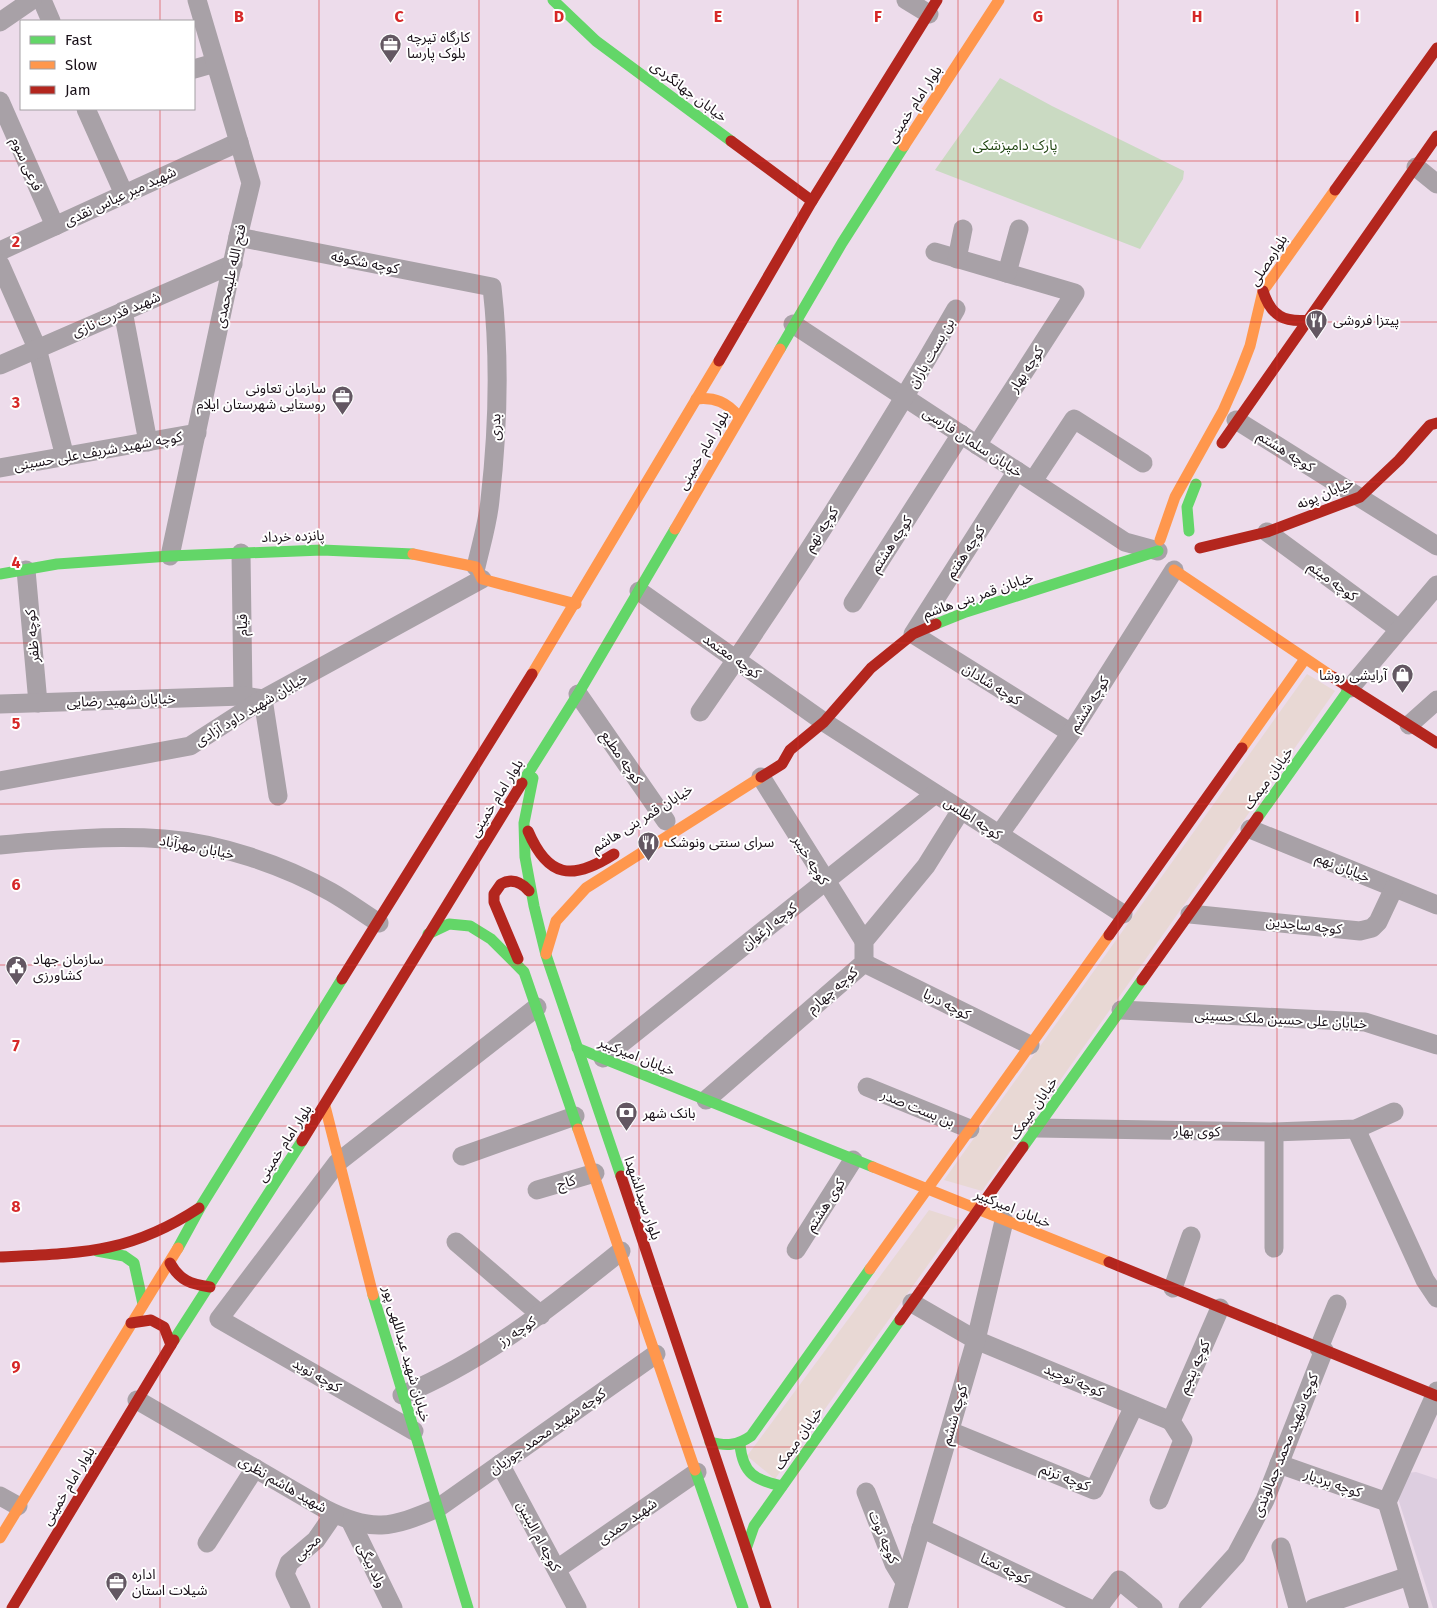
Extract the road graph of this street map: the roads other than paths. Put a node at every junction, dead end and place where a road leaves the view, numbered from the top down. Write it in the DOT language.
graph roads {
  1 [pos="32,0"];
  2 [pos="42,0"];
  3 [pos="197,0"];
  4 [pos="553,0"];
  5 [pos="906,0"];
  6 [pos="999,0"];
  7 [pos="933,7"];
  8 [pos="51,20"];
  9 [pos="0,22"];
  10 [pos="1437,48"];
  11 [pos="215,63"];
  12 [pos="195,69"];
  13 [pos="0,101"];
  14 [pos="86,110"];
  15 [pos="1437,136"];
  16 [pos="239,142"];
  17 [pos="1416,167"];
  18 [pos="1437,184"];
  19 [pos="124,194"];
  20 [pos="812,201"];
  21 [pos="55,226"];
  22 [pos="1019,229"];
  23 [pos="963,230"];
  24 [pos="238,237"];
  25 [pos="0,251"];
  26 [pos="935,252"];
  27 [pos="957,259"];
  28 [pos="0,264"];
  29 [pos="232,264"];
  30 [pos="1007,273"];
  31 [pos="492,287"];
  32 [pos="1263,291"];
  33 [pos="956,309"];
  34 [pos="123,311"];
  35 [pos="1310,320"];
  36 [pos="793,324"];
  37 [pos="1263,344"];
  38 [pos="1250,346"];
  39 [pos="37,348"];
  40 [pos="1275,352"];
  41 [pos="0,365"];
  42 [pos="1276,366"];
  43 [pos="905,398"];
  44 [pos="696,399"];
  45 [pos="740,417"];
  46 [pos="1236,420"];
  47 [pos="1437,423"];
  48 [pos="197,433"];
  49 [pos="969,440"];
  50 [pos="148,442"];
  51 [pos="1216,452"];
  52 [pos="65,456"];
  53 [pos="1143,463"];
  54 [pos="0,468"];
  55 [pos="1017,471"];
  56 [pos="1202,475"];
  57 [pos="1033,481"];
  58 [pos="1360,497"];
  59 [pos="1189,531"];
  60 [pos="1267,532"];
  61 [pos="1159,546"];
  62 [pos="1437,546"];
  63 [pos="241,553"];
  64 [pos="170,556"];
  65 [pos="1190,561"];
  66 [pos="1,570"];
  67 [pos="26,570"];
  68 [pos="479,573"];
  69 [pos="1437,585"];
  70 [pos="639,591"];
  71 [pos="852,603"];
  72 [pos="576,604"];
  73 [pos="1399,629"];
  74 [pos="913,634"];
  75 [pos="1305,659"];
  76 [pos="736,660"];
  77 [pos="1350,688"];
  78 [pos="578,694"];
  79 [pos="242,696"];
  80 [pos="263,699"];
  81 [pos="1437,700"];
  82 [pos="38,703"];
  83 [pos="0,704"];
  84 [pos="700,712"];
  85 [pos="824,722"];
  86 [pos="1409,725"];
  87 [pos="1071,733"];
  88 [pos="1437,743"];
  89 [pos="790,750"];
  90 [pos="774,753"];
  91 [pos="536,762"];
  92 [pos="760,777"];
  93 [pos="0,781"];
  94 [pos="935,794"];
  95 [pos="278,796"];
  96 [pos="961,810"];
  97 [pos="666,821"];
  98 [pos="524,822"];
  99 [pos="1250,830"];
  100 [pos="999,835"];
  101 [pos="0,845"];
  102 [pos="626,847"];
  103 [pos="825,882"];
  104 [pos="1394,888"];
  105 [pos="530,891"];
  106 [pos="1437,905"];
  107 [pos="1123,914"];
  108 [pos="1190,914"];
  109 [pos="379,923"];
  110 [pos="428,934"];
  111 [pos="864,941"];
  112 [pos="546,955"];
  113 [pos="864,963"];
  114 [pos="524,972"];
  115 [pos="537,1008"];
  116 [pos="1121,1010"];
  117 [pos="1437,1045"];
  118 [pos="1030,1046"];
  119 [pos="577,1048"];
  120 [pos="603,1058"];
  121 [pos="867,1087"];
  122 [pos="706,1100"];
  123 [pos="325,1106"];
  124 [pos="1394,1112"];
  125 [pos="575,1116"];
  126 [pos="1037,1128"];
  127 [pos="970,1129"];
  128 [pos="1356,1129"];
  129 [pos="1274,1132"];
  130 [pos="462,1156"];
  131 [pos="853,1160"];
  132 [pos="337,1163"];
  133 [pos="595,1173"];
  134 [pos="536,1190"];
  135 [pos="927,1190"];
  136 [pos="201,1206"];
  137 [pos="978,1210"];
  138 [pos="1004,1221"];
  139 [pos="1191,1236"];
  140 [pos="456,1242"];
  141 [pos="1274,1248"];
  142 [pos="97,1250"];
  143 [pos="796,1250"];
  144 [pos="621,1251"];
  145 [pos="0,1257"];
  146 [pos="170,1263"];
  147 [pos="210,1287"];
  148 [pos="1173,1288"];
  149 [pos="1437,1298"];
  150 [pos="912,1303"];
  151 [pos="143,1304"];
  152 [pos="1337,1304"];
  153 [pos="1220,1308"];
  154 [pos="541,1315"];
  155 [pos="132,1323"];
  156 [pos="976,1340"];
  157 [pos="171,1345"];
  158 [pos="1321,1349"];
  159 [pos="656,1354"];
  160 [pos="1436,1394"];
  161 [pos="402,1395"];
  162 [pos="137,1400"];
  163 [pos="1134,1406"];
  164 [pos="1173,1423"];
  165 [pos="950,1430"];
  166 [pos="414,1431"];
  167 [pos="710,1442"];
  168 [pos="740,1445"];
  169 [pos="500,1464"];
  170 [pos="1279,1464"];
  171 [pos="255,1468"];
  172 [pos="697,1472"];
  173 [pos="782,1486"];
  174 [pos="726,1490"];
  175 [pos="866,1492"];
  176 [pos="0,1496"];
  177 [pos="706,1500"];
  178 [pos="1159,1500"];
  179 [pos="1387,1502"];
  180 [pos="18,1506"];
  181 [pos="438,1508"];
  182 [pos="334,1514"];
  183 [pos="351,1522"];
  184 [pos="921,1528"];
  185 [pos="0,1538"];
  186 [pos="207,1543"];
  187 [pos="1281,1547"];
  188 [pos="746,1549"];
  189 [pos="556,1569"];
  190 [pos="1409,1576"];
  191 [pos="905,1582"];
  192 [pos="1325,1606"];
  193 [pos="12,1608"];
  194 [pos="301,1608"];
  195 [pos="393,1608"];
  196 [pos="468,1608"];
  197 [pos="578,1608"];
  198 [pos="743,1608"];
  199 [pos="766,1608"];
  200 [pos="898,1608"];
  201 [pos="1088,1608"];
  202 [pos="1098,1608"];
  203 [pos="1153,1608"];
  204 [pos="1188,1608"];
  205 [pos="1298,1608"];
  206 [pos="1419,1608"];
  1 -- 9 [label="street"];
  2 -- 8 [label="street"];
  3 -- 11 [label="street, فتح الله علیمحمدی"];
  4 -- 20 [label="street, خیابان جهانگردی"];
  5 -- 7 [label="street"];
  6 -- 36 [label="street, بلوار امام خمینی"];
  7 -- 20 [label="street"];
  10 -- 32 [label="street, بلوارمصلی"];
  11 -- 12 [label="street"];
  11 -- 16 [label="street, فتح الله علیمحمدی"];
  13 -- 21 [label="street, فرعی سوم"];
  14 -- 19 [label="street"];
  15 -- 17 [label="street"];
  16 -- 19 [label="street, شهید میر عباس نقدی"];
  16 -- 24 [label="street, فتح الله علیمحمدی"];
  17 -- 18 [label="street"];
  17 -- 35 [label="street"];
  19 -- 21 [label="street, شهید میر عباس نقدی"];
  20 -- 44 [label="street"];
  21 -- 25 [label="street, شهید میر عباس نقدی"];
  22 -- 30 [label="street"];
  23 -- 27 [label="street"];
  24 -- 29 [label="street, فتح الله علیمحمدی"];
  24 -- 31 [label="street, کوچه شکوفه"];
  26 -- 27 [label="street"];
  27 -- 30 [label="street"];
  28 -- 39 [label="street"];
  29 -- 34 [label="street, شهید قدرت نازی"];
  29 -- 48 [label="street, فتح الله علیمحمدی"];
  30 -- 49 [label="street, کوچه بهار"];
  31 -- 68 [label="street, بدری"];
  32 -- 35 [label="street"];
  32 -- 38 [label="street, بلوارمصلی"];
  33 -- 43 [label="street, بن بست باران"];
  34 -- 39 [label="street, شهید قدرت نازی"];
  34 -- 50 [label="street"];
  35 -- 42 [label="street"];
  36 -- 43 [label="street, خیابان سلمان فارسی"];
  36 -- 45 [label="street, بلوار امام خمینی"];
  37 -- 38 [label="street"];
  38 -- 61 [label="street, بلوارمصلی"];
  39 -- 41 [label="street, شهید قدرت نازی"];
  39 -- 52 [label="street"];
  40 -- 42 [label="street"];
  42 -- 46 [label="street"];
  43 -- 49 [label="street, خیابان سلمان فارسی"];
  43 -- 76 [label="street, کوچه نهم"];
  44 -- 45 [label="street"];
  44 -- 72 [label="street"];
  45 -- 70 [label="street, بلوار امام خمینی"];
  46 -- 51 [label="street"];
  46 -- 58 [label="street, کوچه هشتم"];
  47 -- 58 [label="street, خیابان پونه"];
  48 -- 50 [label="street, کوچه شهید شریف علی حسینی"];
  48 -- 64 [label="street, فتح الله علیمحمدی"];
  49 -- 55 [label="street, خیابان سلمان فارسی"];
  49 -- 71 [label="street, کوچه هشتم"];
  50 -- 52 [label="street, کوچه شهید شریف علی حسینی"];
  52 -- 54 [label="street, کوچه شهید شریف علی حسینی"];
  53 -- 57 [label="street"];
  55 -- 57 [label="street, خیابان سلمان فارسی"];
  55 -- 74 [label="street, کوچه هفتم"];
  56 -- 59 [label="street"];
  57 -- 61 [label="street, خیابان سلمان فارسی"];
  58 -- 60 [label="street, خیابان پونه"];
  58 -- 62 [label="street, کوچه هشتم"];
  59 -- 61 [label="street"];
  59 -- 65 [label="street"];
  60 -- 65 [label="street, خیابان پونه"];
  60 -- 73 [label="street, کوچه میثم"];
  61 -- 65 [label="street"];
  61 -- 74 [label="street, خیابان قمر بنی هاشم"];
  63 -- 64 [label="street, پانزده خرداد"];
  63 -- 68 [label="street, پانزده خرداد"];
  63 -- 79 [label="street, قیام"];
  64 -- 67 [label="street, پانزده خرداد"];
  65 -- 75 [label="street"];
  65 -- 87 [label="street, کوچه ششم"];
  66 -- 67 [label="street, پانزده خرداد"];
  67 -- 82 [label="street, کوچه ظفر"];
  68 -- 72 [label="street, پانزده خرداد"];
  68 -- 80 [label="street, خیابان شهید داود آزادی"];
  69 -- 73 [label="street"];
  70 -- 76 [label="street, کوچه معتمد"];
  70 -- 78 [label="street, بلوار امام خمینی"];
  72 -- 109 [label="street"];
  73 -- 77 [label="street"];
  74 -- 85 [label="street, خیابان قمر بنی هاشم"];
  74 -- 87 [label="street, کوچه شادان"];
  75 -- 77 [label="street"];
  75 -- 107 [label="street"];
  76 -- 84 [label="street, کوچه نهم"];
  76 -- 85 [label="street, کوچه معتمد"];
  77 -- 86 [label="street"];
  77 -- 99 [label="street, خیابان میمک"];
  78 -- 91 [label="street, بلوار امام خمینی"];
  78 -- 97 [label="street, کوچه مطیع"];
  79 -- 80 [label="street, خیابان شهید رضایی"];
  79 -- 82 [label="street, خیابان شهید رضایی"];
  80 -- 93 [label="street, خیابان شهید داود آزادی"];
  80 -- 95 [label="street"];
  81 -- 86 [label="street"];
  82 -- 83 [label="street, خیابان شهید رضایی"];
  85 -- 89 [label="street, خیابان قمر بنی هاشم"];
  85 -- 94 [label="street, کوچه اطلس"];
  86 -- 88 [label="street"];
  87 -- 100 [label="street, کوچه ششم"];
  89 -- 90 [label="street, خیابان قمر بنی هاشم"];
  89 -- 92 [label="street, خیابان قمر بنی هاشم"];
  91 -- 98 [label="street, بلوار سیدالشهدا"];
  91 -- 110 [label="street, بلوار امام خمینی"];
  92 -- 103 [label="street, کوچه خیبر"];
  92 -- 112 [label="street, خیابان قمر بنی هاشم"];
  94 -- 96 [label="street, کوچه اطلس"];
  94 -- 103 [label="street, کوچه ارغوان"];
  96 -- 100 [label="street, کوچه اطلس"];
  96 -- 111 [label="street"];
  98 -- 102 [label="street, خیابان قمر بنی هاشم"];
  98 -- 105 [label="street, بلوار سیدالشهدا"];
  99 -- 104 [label="street, خیابان نهم"];
  99 -- 108 [label="street, خیابان میمک"];
  100 -- 107 [label="street, کوچه اطلس"];
  101 -- 109 [label="street, خیابان مهرآباد"];
  103 -- 111 [label="street, کوچه خیبر"];
  103 -- 120 [label="street, کوچه ارغوان"];
  104 -- 106 [label="street, خیابان نهم"];
  104 -- 108 [label="street, کوچه ساجدین"];
  105 -- 112 [label="street, بلوار سیدالشهدا"];
  105 -- 114 [label="street"];
  107 -- 118 [label="street"];
  108 -- 116 [label="street, خیابان میمک"];
  109 -- 136 [label="street"];
  110 -- 114 [label="street"];
  110 -- 123 [label="street, بلوار امام خمینی"];
  111 -- 113 [label="street, کوچه چهارم"];
  112 -- 119 [label="street, بلوار سیدالشهدا"];
  113 -- 118 [label="street, کوچه دریا"];
  113 -- 122 [label="street, کوچه چهارم"];
  114 -- 115 [label="street"];
  115 -- 125 [label="street"];
  115 -- 132 [label="street"];
  116 -- 117 [label="street, خیابان علی حسین ملک حسینی"];
  116 -- 126 [label="street, خیابان میمک"];
  118 -- 127 [label="street"];
  119 -- 120 [label="street, خیابان امیرکبیر"];
  119 -- 167 [label="street, بلوار سیدالشهدا"];
  120 -- 122 [label="street, خیابان امیرکبیر"];
  121 -- 127 [label="street, بن بست صدر"];
  122 -- 131 [label="street, خیابان امیرکبیر"];
  123 -- 132 [label="street, خیابان شهید عبداللهی پور"];
  123 -- 147 [label="street, بلوار امام خمینی"];
  124 -- 128 [label="street, کوی بهار"];
  125 -- 130 [label="street"];
  125 -- 133 [label="street"];
  126 -- 129 [label="street, کوی بهار"];
  126 -- 137 [label="street, خیابان میمک"];
  127 -- 135 [label="street"];
  128 -- 129 [label="street, کوی بهار"];
  128 -- 149 [label="street"];
  129 -- 141 [label="street"];
  131 -- 135 [label="street, خیابان امیرکبیر"];
  131 -- 143 [label="street, کوی هشتم"];
  132 -- 161 [label="street, خیابان شهید عبداللهی پور"];
  132 -- 166 [label="street, کوچه نوید"];
  133 -- 134 [label="street, کاج"];
  133 -- 144 [label="street"];
  135 -- 137 [label="street, خیابان امیرکبیر"];
  135 -- 168 [label="street"];
  136 -- 142 [label="street"];
  136 -- 146 [label="street"];
  137 -- 138 [label="street, خیابان امیرکبیر"];
  137 -- 150 [label="street, خیابان میمک"];
  138 -- 148 [label="street, خیابان امیرکبیر"];
  138 -- 156 [label="street, کوچه ششم"];
  139 -- 148 [label="street"];
  140 -- 154 [label="street"];
  142 -- 145 [label="street"];
  142 -- 151 [label="street"];
  144 -- 154 [label="street, کوچه رز"];
  144 -- 159 [label="street"];
  146 -- 147 [label="street"];
  146 -- 151 [label="street"];
  147 -- 157 [label="street, بلوار امام خمینی"];
  148 -- 153 [label="street, خیابان امیرکبیر"];
  150 -- 156 [label="street, کوچه توحید"];
  150 -- 173 [label="street, خیابان میمک"];
  151 -- 155 [label="street"];
  152 -- 158 [label="street, کوچه شهید محمد جمالوندی"];
  153 -- 158 [label="street, خیابان امیرکبیر"];
  153 -- 164 [label="street, کوچه پنجم"];
  154 -- 161 [label="street, کوچه رز"];
  155 -- 157 [label="street"];
  155 -- 180 [label="street"];
  156 -- 163 [label="street, کوچه توحید"];
  156 -- 165 [label="street, کوچه ششم"];
  157 -- 162 [label="street, بلوار امام خمینی"];
  158 -- 160 [label="street, خیابان امیرکبیر"];
  158 -- 170 [label="street, کوچه شهید محمد جمالوندی"];
  159 -- 169 [label="street, کوچه شهید محمد جوزیان"];
  159 -- 172 [label="street"];
  160 -- 179 [label="street"];
  161 -- 166 [label="street, خیابان شهید عبداللهی پور"];
  162 -- 171 [label="street, شهید هاشم نظری"];
  162 -- 193 [label="street, بلوار امام خمینی"];
  163 -- 164 [label="street, کوچه توحید"];
  163 -- 165 [label="street, کوچه ترنم"];
  164 -- 178 [label="street"];
  165 -- 184 [label="street, کوچه ششم"];
  166 -- 181 [label="street, خیابان شهید عبداللهی پور"];
  167 -- 168 [label="street"];
  167 -- 174 [label="street, بلوار سیدالشهدا"];
  168 -- 173 [label="street"];
  169 -- 181 [label="street, کوچه شهید محمد جوزیان"];
  169 -- 189 [label="street, کوچه ام البنین"];
  170 -- 179 [label="street, کوچه بردبار"];
  170 -- 204 [label="street, کوچه شهید محمد جمالوندی"];
  171 -- 182 [label="street, شهید هاشم نظری"];
  171 -- 186 [label="street"];
  172 -- 177 [label="street"];
  172 -- 189 [label="street, شهید حمدی"];
  173 -- 188 [label="street, خیابان میمک"];
  174 -- 177 [label="street"];
  174 -- 188 [label="street, بلوار سیدالشهدا"];
  175 -- 191 [label="street, کوچه توت"];
  176 -- 180 [label="street"];
  177 -- 198 [label="street"];
  179 -- 190 [label="street"];
  180 -- 185 [label="street"];
  181 -- 183 [label="street, شهید هاشم نظری"];
  181 -- 196 [label="street, خیابان شهید عبداللهی پور"];
  182 -- 183 [label="street, شهید هاشم نظری"];
  182 -- 194 [label="street, محبی"];
  183 -- 195 [label="street, ولد بیگی"];
  184 -- 191 [label="street, کوچه ششم"];
  184 -- 201 [label="street, کوچه تمنا"];
  187 -- 205 [label="street"];
  188 -- 199 [label="street, بلوار سیدالشهدا"];
  189 -- 197 [label="street, کوچه ام البنین"];
  190 -- 192 [label="street"];
  190 -- 206 [label="street"];
  191 -- 200 [label="street, کوچه ششم"];
  202 -- 203 [label="street"];
}
